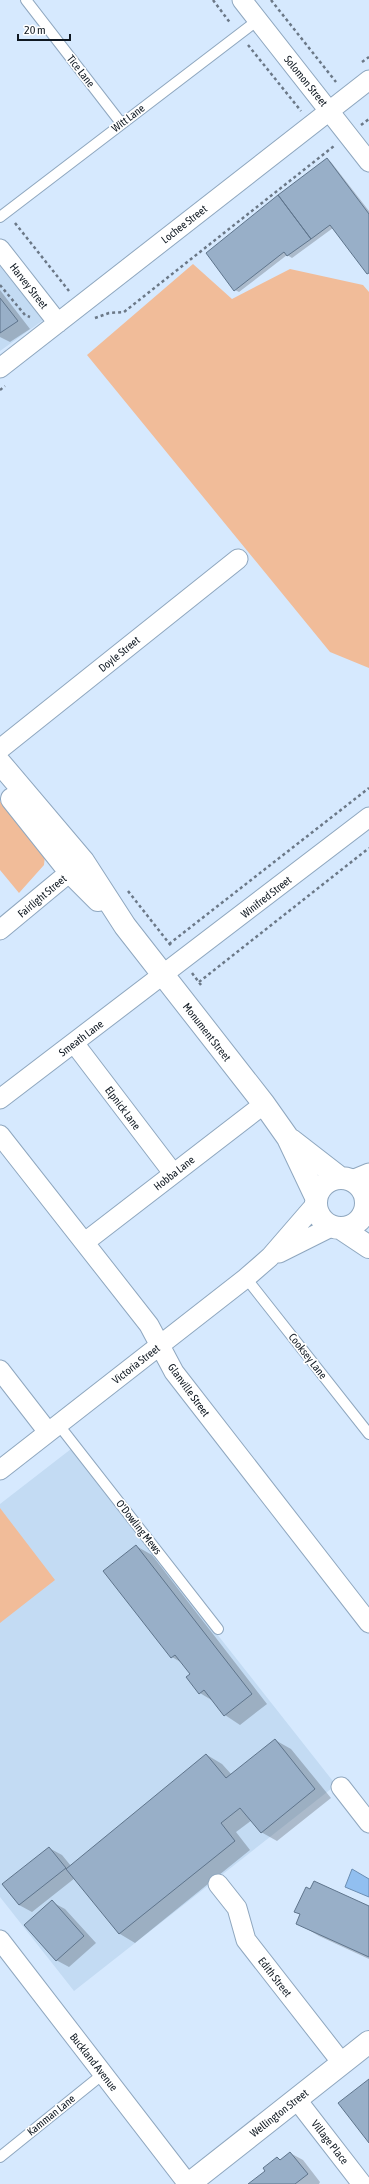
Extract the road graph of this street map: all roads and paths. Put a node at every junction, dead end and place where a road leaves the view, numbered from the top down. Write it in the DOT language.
graph roads {
  1 [pos="26,0"];
  2 [pos="213,0"];
  3 [pos="242,0"];
  4 [pos="271,0"];
  5 [pos="258,20"];
  6 [pos="239,34"];
  7 [pos="369,57"];
  8 [pos="363,73"];
  9 [pos="341,78"];
  10 [pos="330,110"];
  11 [pos="303,113"];
  12 [pos="369,119"];
  13 [pos="121,123"];
  14 [pos="348,135"];
  15 [pos="369,162"];
  16 [pos="3,214"];
  17 [pos="0,249"];
  18 [pos="0,284"];
  19 [pos="70,292"];
  20 [pos="36,318"];
  21 [pos="90,320"];
  22 [pos="58,323"];
  23 [pos="3,377"];
  24 [pos="0,390"];
  25 [pos="238,559"];
  26 [pos="0,749"];
  27 [pos="0,763"];
  28 [pos="0,784"];
  29 [pos="369,788"];
  30 [pos="369,817"];
  31 [pos="369,848"];
  32 [pos="76,866"];
  33 [pos="0,930"];
  34 [pos="169,944"];
  35 [pos="163,976"];
  36 [pos="199,982"];
  37 [pos="74,1043"];
  38 [pos="0,1099"];
  39 [pos="264,1104"];
  40 [pos="0,1135"];
  41 [pos="288,1138"];
  42 [pos="173,1173"];
  43 [pos="354,1177"];
  44 [pos="315,1201"];
  45 [pos="367,1205"];
  46 [pos="336,1228"];
  47 [pos="85,1242"];
  48 [pos="369,1247"];
  49 [pos="270,1257"];
  50 [pos="246,1278"];
  51 [pos="161,1345"];
  52 [pos="0,1370"];
  53 [pos="53,1428"];
  54 [pos="369,1434"];
  55 [pos="0,1470"];
  56 [pos="369,1624"];
  57 [pos="218,1629"];
  58 [pos="341,1787"];
  59 [pos="369,1823"];
  60 [pos="218,1884"];
  61 [pos="0,1940"];
  62 [pos="369,2042"];
  63 [pos="342,2063"];
  64 [pos="102,2074"];
  65 [pos="297,2100"];
  66 [pos="0,2157"];
  67 [pos="188,2184"];
  68 [pos="362,2184"];
  1 -- 13 [label="lane, Tice Lane"];
  2 -- 6 [label="path"];
  3 -- 5 [label="street, Solomon Street"];
  4 -- 9 [label="path"];
  5 -- 6 [label="lane, Witt Lane"];
  5 -- 10 [label="street, Solomon Street"];
  6 -- 11 [label="path"];
  6 -- 13 [label="lane, Witt Lane"];
  7 -- 8 [label="path"];
  8 -- 10 [label="street, Lochee Street"];
  10 -- 14 [label="street, Solomon Street"];
  10 -- 22 [label="street, Lochee Street"];
  12 -- 14 [label="path"];
  13 -- 16 [label="lane, Witt Lane"];
  14 -- 15 [label="street, Solomon Street"];
  14 -- 21 [label="path"];
  16 -- 19 [label="path"];
  17 -- 22 [label="street, Harvey Street"];
  18 -- 20 [label="path"];
  22 -- 23 [label="street, Lochee Street"];
  23 -- 24 [label="path"];
  25 -- 26 [label="street, Doyle Street"];
  27 -- 32 [label="street, Monument Street"];
  28 -- 32 [label="street, Monument Street"];
  29 -- 34 [label="path"];
  30 -- 35 [label="street, Winifred Street"];
  31 -- 36 [label="path"];
  32 -- 33 [label="street, Fairlight Street"];
  32 -- 35 [label="street, Monument Street"];
  35 -- 37 [label="street, Smeath Lane"];
  35 -- 39 [label="street, Monument Street"];
  37 -- 38 [label="street, Smeath Lane"];
  37 -- 42 [label="street, Elpnick Lane"];
  39 -- 41 [label="street, Monument Street"];
  39 -- 42 [label="street, Hobba Lane"];
  40 -- 47 [label="street, Glanville Street"];
  41 -- 43 [label="street, Monument Street"];
  41 -- 44 [label="street, Monument Street"];
  42 -- 47 [label="street, Hobba Lane"];
  43 -- 44 [label="street"];
  43 -- 45 [label="street"];
  44 -- 46 [label="street"];
  44 -- 49 [label="street, Victoria Street"];
  45 -- 46 [label="street"];
  46 -- 48 [label="street"];
  46 -- 49 [label="street, Victoria Street"];
  47 -- 51 [label="street, Glanville Street"];
  49 -- 50 [label="street, Victoria Street"];
  50 -- 51 [label="street, Victoria Street"];
  50 -- 54 [label="lane, Cooksey Lane"];
  51 -- 53 [label="street, Victoria Street"];
  51 -- 56 [label="street, Glanville Street"];
  52 -- 53 [label="street"];
  53 -- 55 [label="street, Victoria Street"];
  53 -- 57 [label="lane, O'Dowling Mews"];
  58 -- 59 [label="street"];
  60 -- 63 [label="street, Edith Street"];
  61 -- 64 [label="street, Buckland Avenue"];
  62 -- 63 [label="street, Wellington Street"];
  63 -- 65 [label="street, Wellington Street"];
  64 -- 66 [label="lane, Kamman Lane"];
  64 -- 67 [label="street, Buckland Avenue"];
  65 -- 67 [label="street, Wellington Street"];
  65 -- 68 [label="street, Village Place"];
}
